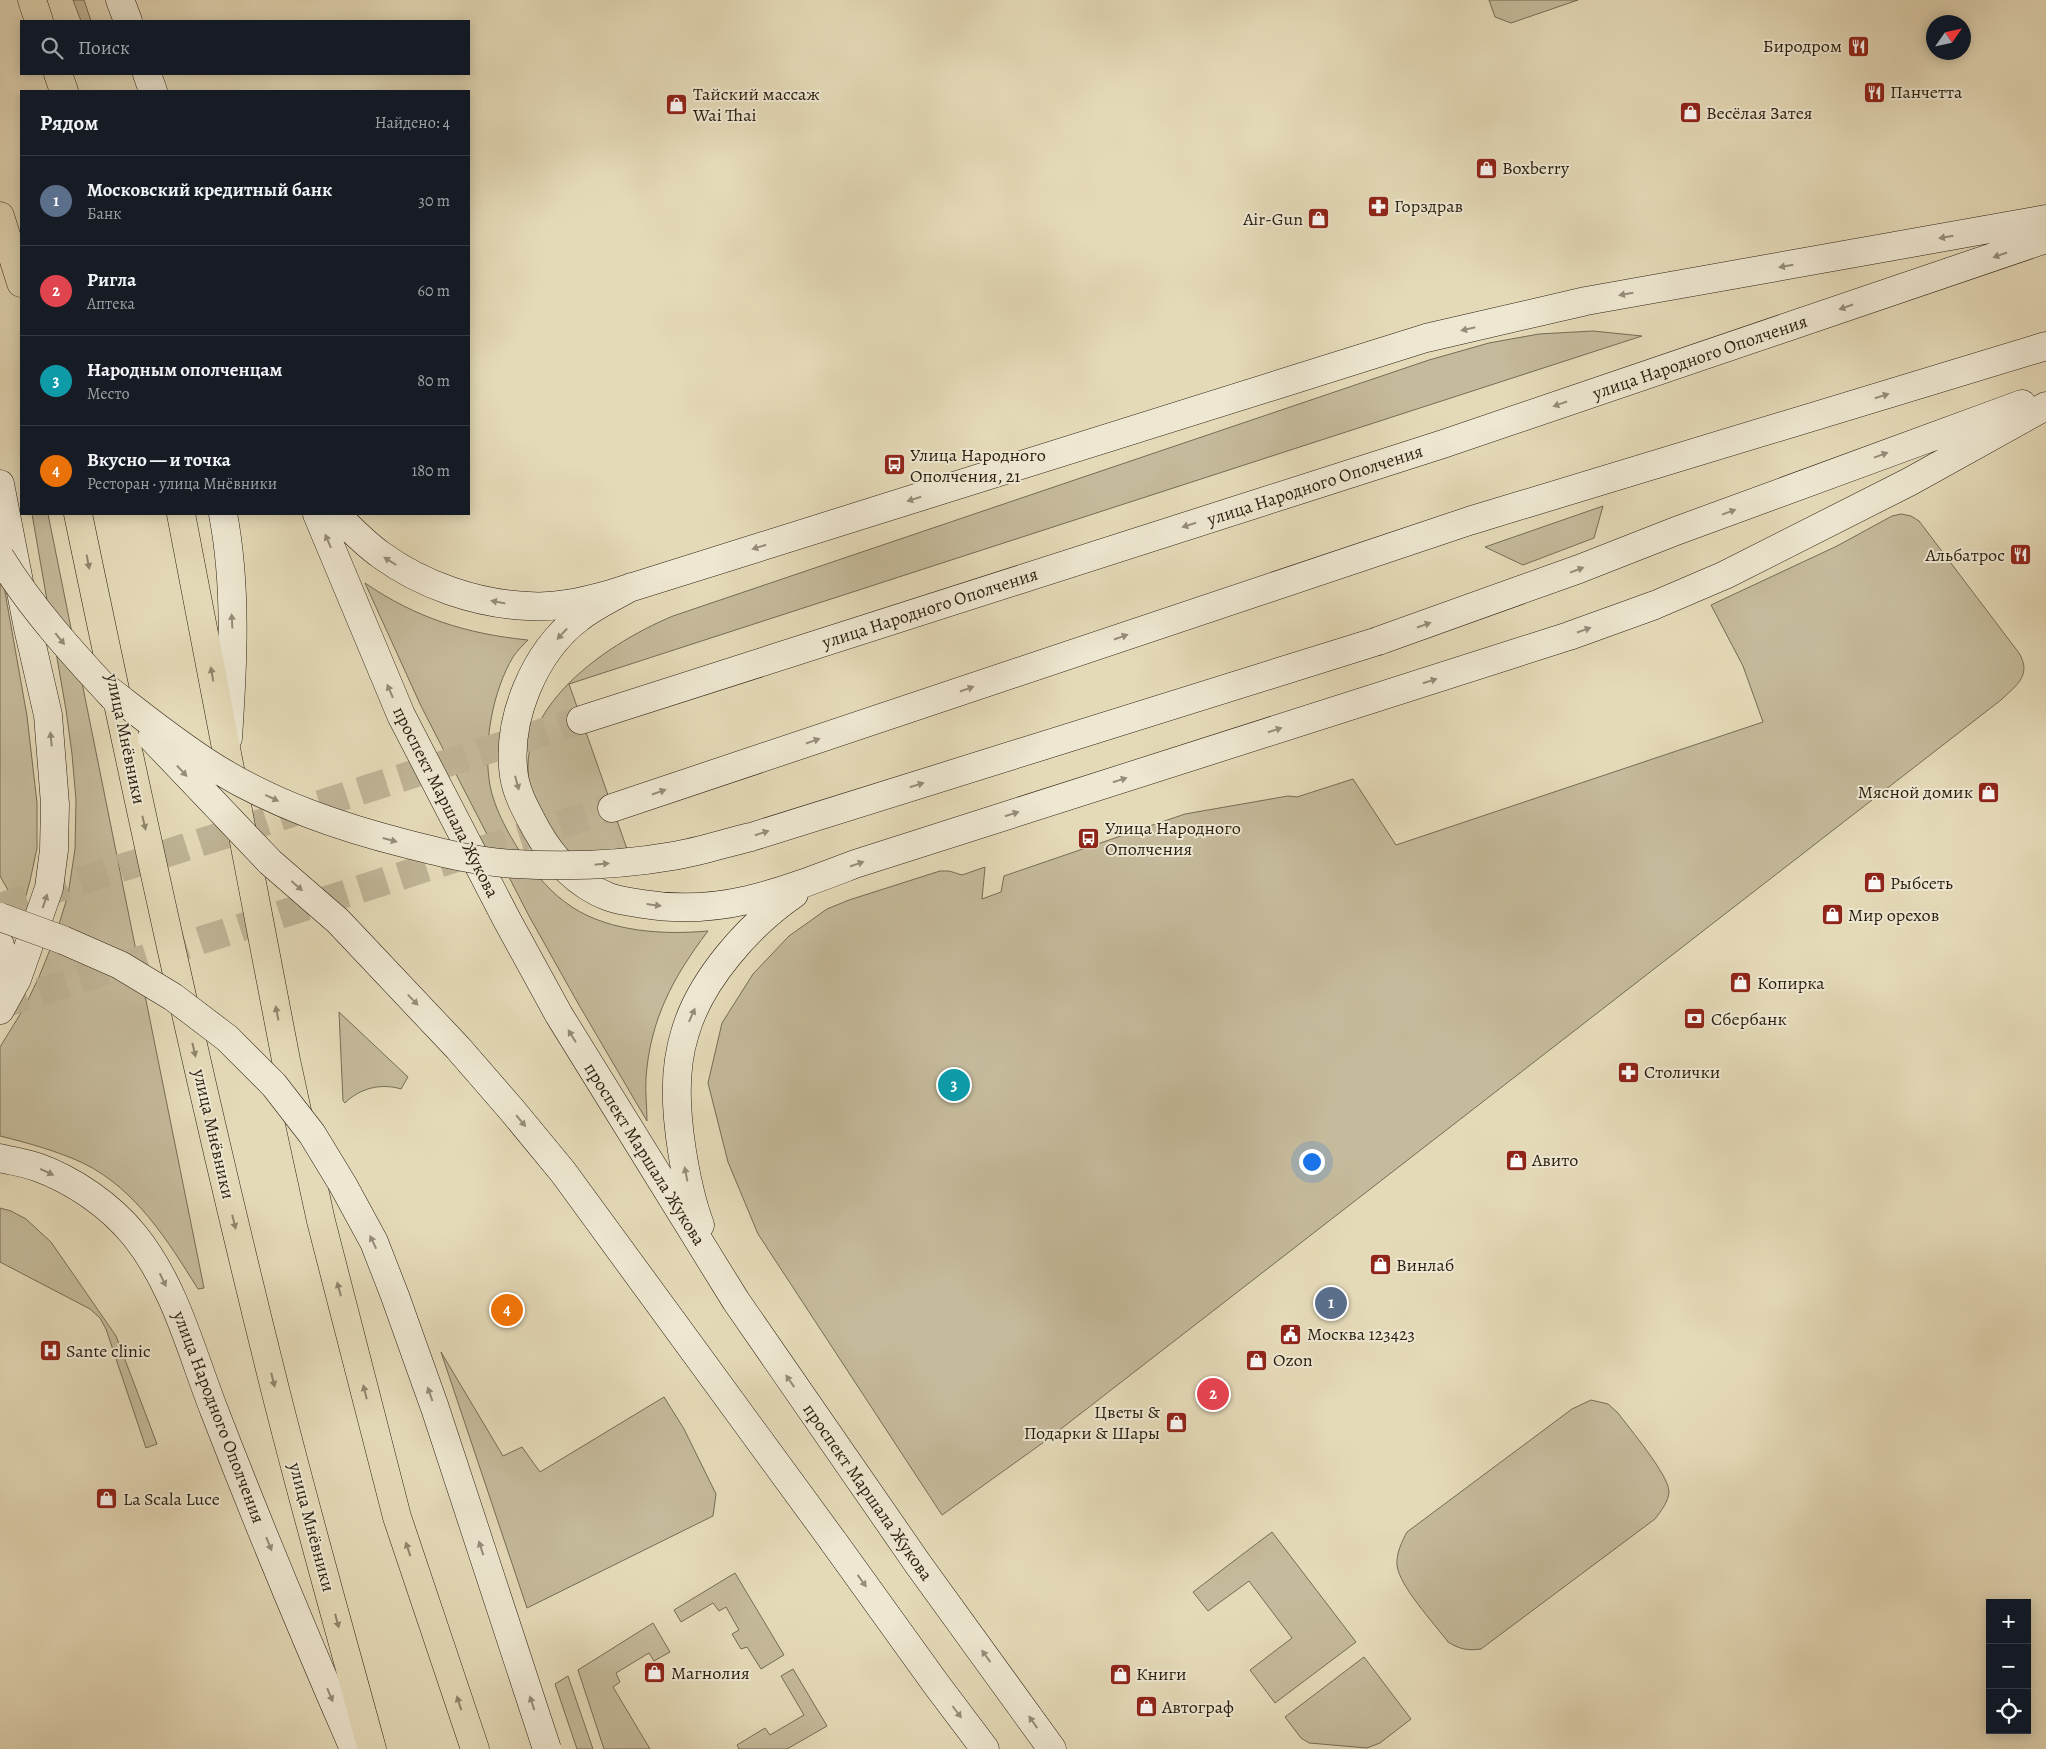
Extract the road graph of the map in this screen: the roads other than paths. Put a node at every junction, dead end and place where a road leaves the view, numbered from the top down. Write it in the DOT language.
graph roads {
  1 [pos="32,0"];
  2 [pos="110,0"];
  3 [pos="120,0"];
  4 [pos="39,20"];
  5 [pos="115,20"];
  6 [pos="128,20"];
  7 [pos="58,75"];
  8 [pos="129,75"];
  9 [pos="147,75"];
  10 [pos="64,90"];
  11 [pos="133,90"];
  12 [pos="153,90"];
  13 [pos="0,216"];
  14 [pos="2046,219"];
  15 [pos="2046,239"];
  16 [pos="20,280"];
  17 [pos="2046,346"];
  18 [pos="2046,395"];
  19 [pos="2046,406"];
  20 [pos="0,484"];
  21 [pos="78,515"];
  22 [pos="182,515"];
  23 [pos="223,515"];
  24 [pos="317,515"];
  25 [pos="337,515"];
  26 [pos="0,557"];
  27 [pos="631,588"];
  28 [pos="101,684"];
  29 [pos="581,720"];
  30 [pos="227,757"];
  31 [pos="612,808"];
  32 [pos="812,881"];
  33 [pos="0,917"];
  34 [pos="0,945"];
  35 [pos="0,1005"];
  36 [pos="0,1010"];
  37 [pos="0,1158"];
  38 [pos="736,1300"];
  39 [pos="354,1749"];
  40 [pos="372,1749"];
  41 [pos="475,1749"];
  42 [pos="547,1749"];
  43 [pos="985,1749"];
  44 [pos="1052,1749"];
  1 -- 4 [label="main road"];
  2 -- 5 [label="main road"];
  3 -- 6 [label="main road"];
  7 -- 10 [label="main road"];
  8 -- 11 [label="main road"];
  9 -- 12 [label="main road"];
  13 -- 16 [label="main road"];
  14 -- 27 [label="main road, one-way"];
  15 -- 29 [label="main road, улица Народного Ополчения, one-way"];
  31 -- 17 [label="main road, one-way"];
  28 -- 18 [label="main road, one-way, bridge"];
  32 -- 19 [label="main road, one-way"];
  36 -- 20 [label="main road, one-way"];
  21 -- 40 [label="main road, улица Мнёвники, one-way"];
  30 -- 22 [label="main road, one-way"];
  30 -- 23 [label="main road, one-way"];
  38 -- 24 [label="main road, проспект Маршала Жукова, one-way"];
  27 -- 25 [label="main road, one-way"];
  26 -- 28 [label="main road, one-way, bridge"];
  27 -- 32 [label="main road, one-way"];
  28 -- 43 [label="main road, one-way, bridge"];
  41 -- 30 [label="main road, one-way"];
  38 -- 32 [label="main road, one-way"];
  42 -- 33 [label="main road, one-way, bridge"];
  34 -- 35 [label="main road"];
  37 -- 39 [label="main road, улица Народного Ополчения, one-way"];
  44 -- 38 [label="main road, проспект Маршала Жукова, one-way"];
}
